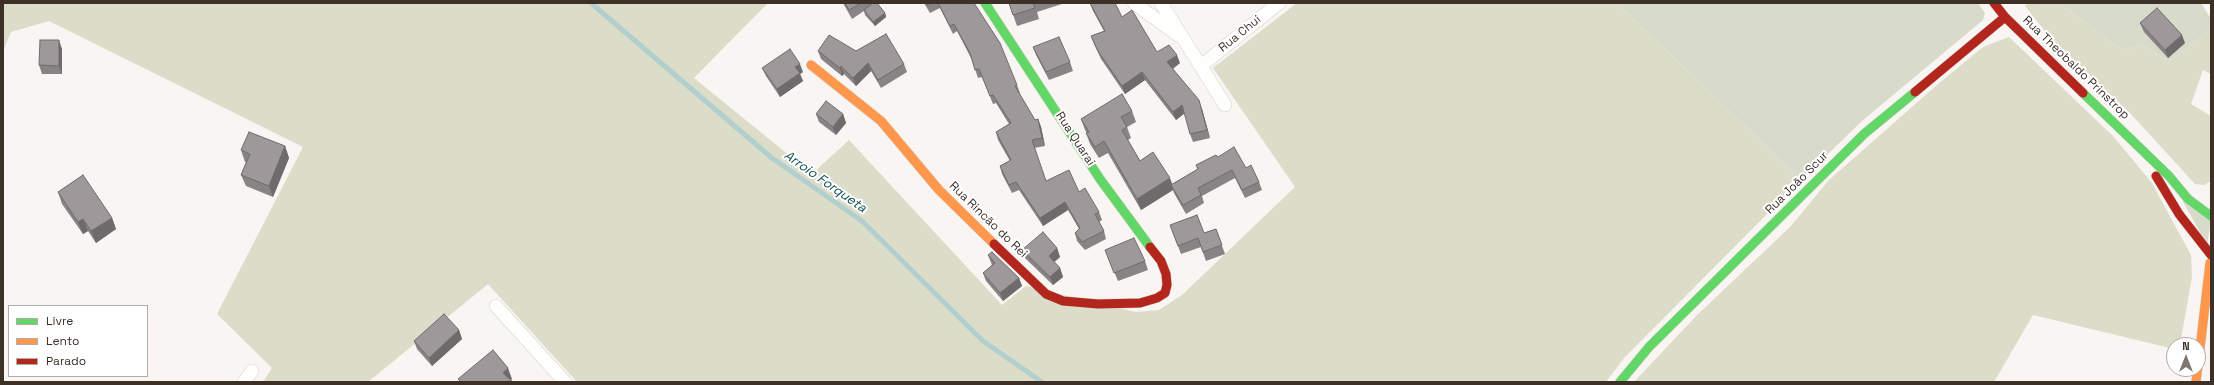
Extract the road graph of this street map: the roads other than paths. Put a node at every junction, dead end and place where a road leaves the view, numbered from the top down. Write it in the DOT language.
graph roads {
  1 [pos="985,3"];
  2 [pos="1134,3"];
  3 [pos="1161,3"];
  4 [pos="1279,3"];
  5 [pos="1994,3"];
  6 [pos="2004,17"];
  7 [pos="1184,39"];
  8 [pos="811,65"];
  9 [pos="1201,66"];
  10 [pos="1225,105"];
  11 [pos="2125,132"];
  12 [pos="2211,216"];
  13 [pos="2211,260"];
  14 [pos="1166,274"];
  15 [pos="496,306"];
  16 [pos="252,371"];
  17 [pos="244,382"];
  18 [pos="566,382"];
  19 [pos="1620,382"];
  20 [pos="2196,382"];
  1 -- 14 [label="street, Rua Quarai"];
  2 -- 7 [label="street"];
  3 -- 7 [label="street"];
  4 -- 9 [label="street, Rua Chui"];
  5 -- 6 [label="street, Rua Theobaldo Prinstrop"];
  6 -- 11 [label="street, Rua Theobaldo Prinstrop"];
  6 -- 19 [label="street, Rua João Scur"];
  7 -- 9 [label="street"];
  8 -- 14 [label="street, Rua Rincão do Rei"];
  9 -- 10 [label="street"];
  11 -- 12 [label="street, Rua Theobaldo Prinstrop"];
  11 -- 13 [label="street, Rua Theobaldo Prinstrop"];
  13 -- 20 [label="street"];
  15 -- 18 [label="street"];
  16 -- 17 [label="street"];
}
